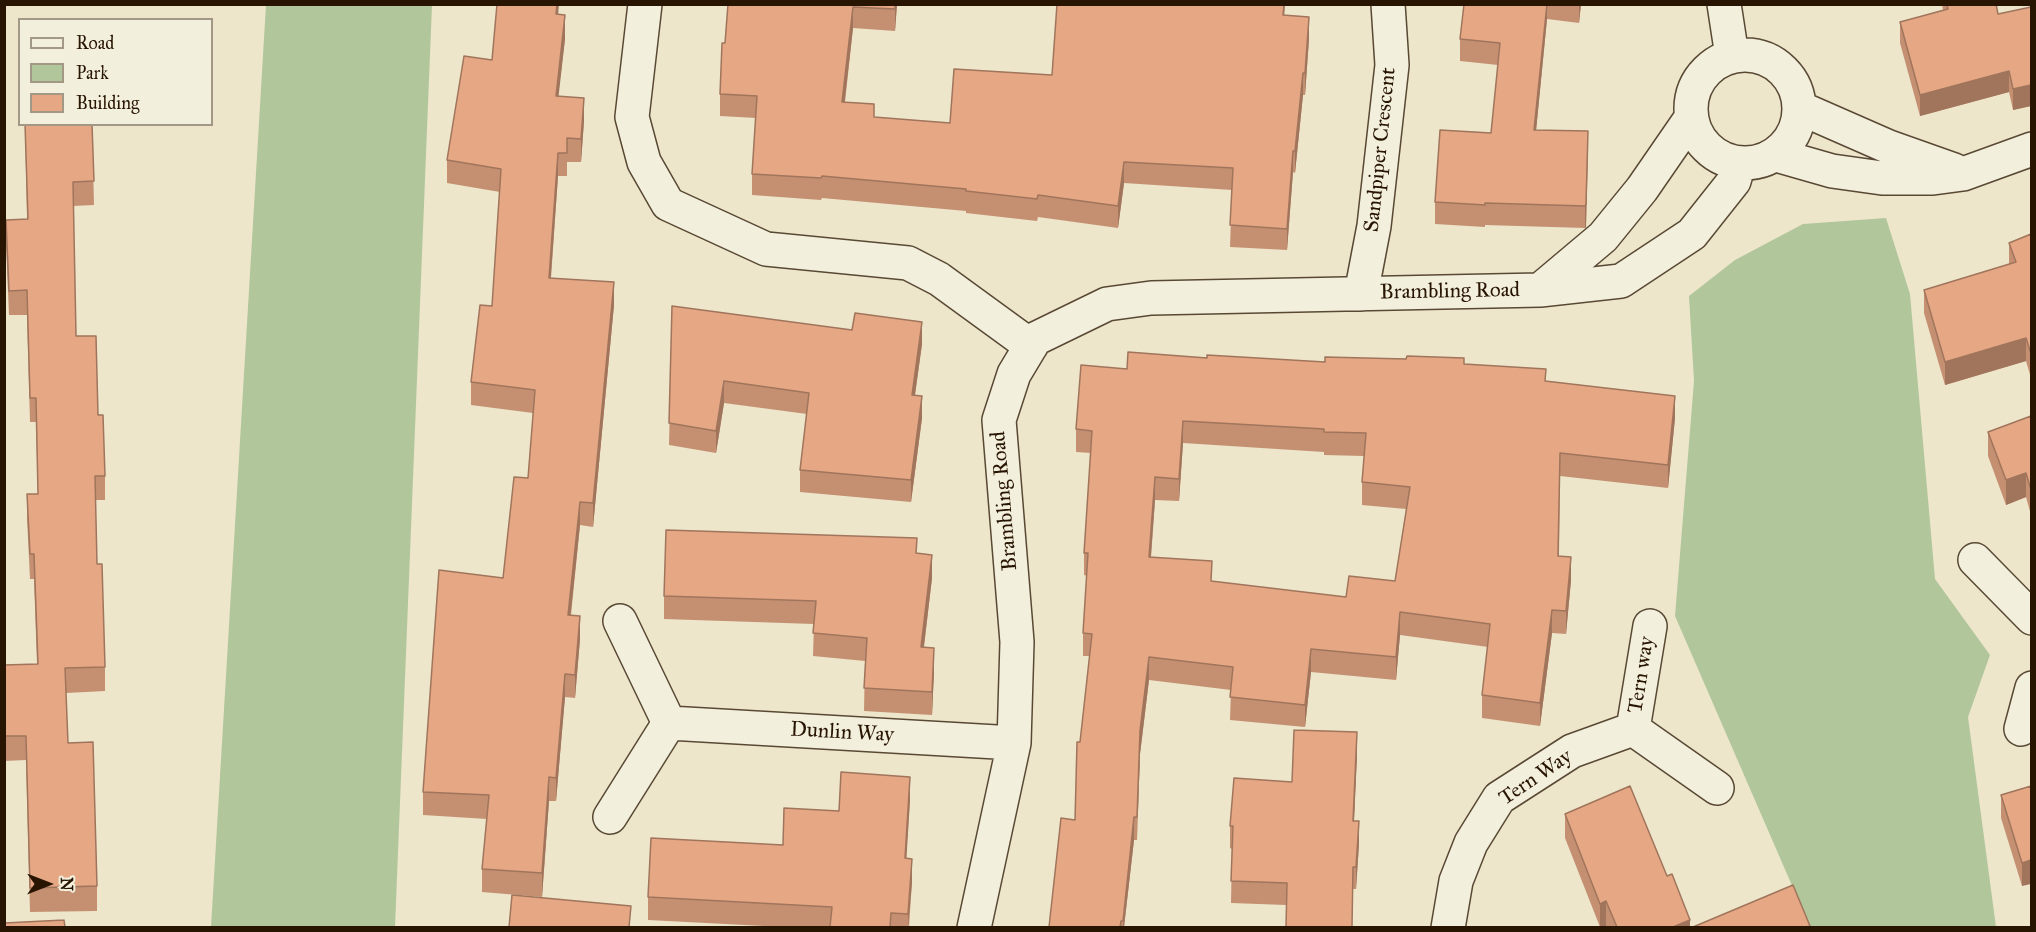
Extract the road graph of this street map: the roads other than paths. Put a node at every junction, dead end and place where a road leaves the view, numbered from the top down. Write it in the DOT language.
graph roads {
  1 [pos="645,4"];
  2 [pos="1388,4"];
  3 [pos="1724,4"];
  4 [pos="1732,56"];
  5 [pos="1800,108"];
  6 [pos="1691,118"];
  7 [pos="2031,149"];
  8 [pos="1776,155"];
  9 [pos="1739,164"];
  10 [pos="1963,174"];
  11 [pos="1540,290"];
  12 [pos="1361,294"];
  13 [pos="1031,346"];
  14 [pos="1975,560"];
  15 [pos="2031,618"];
  16 [pos="620,621"];
  17 [pos="1650,626"];
  18 [pos="2031,688"];
  19 [pos="669,723"];
  20 [pos="1633,729"];
  21 [pos="2021,729"];
  22 [pos="1014,742"];
  23 [pos="1717,788"];
  24 [pos="610,817"];
  25 [pos="974,927"];
  26 [pos="1448,927"];
  1 -- 13 [label="street"];
  2 -- 12 [label="street, Sandpiper Crescent"];
  3 -- 4 [label="street"];
  4 -- 5 [label="street"];
  4 -- 6 [label="street"];
  5 -- 8 [label="street"];
  5 -- 10 [label="street"];
  6 -- 9 [label="street"];
  6 -- 11 [label="street, Brambling Road"];
  7 -- 10 [label="street"];
  8 -- 9 [label="street"];
  8 -- 10 [label="street"];
  9 -- 11 [label="street, Brambling Road"];
  11 -- 12 [label="street, Brambling Road"];
  12 -- 13 [label="street, Brambling Road"];
  13 -- 22 [label="street, Brambling Road"];
  14 -- 15 [label="street"];
  16 -- 19 [label="street"];
  17 -- 20 [label="street, Tern way"];
  18 -- 21 [label="street"];
  19 -- 22 [label="street, Dunlin Way"];
  19 -- 24 [label="street"];
  20 -- 23 [label="street, Tern way"];
  20 -- 26 [label="street, Tern Way"];
  22 -- 25 [label="street, Brambling Road"];
}
